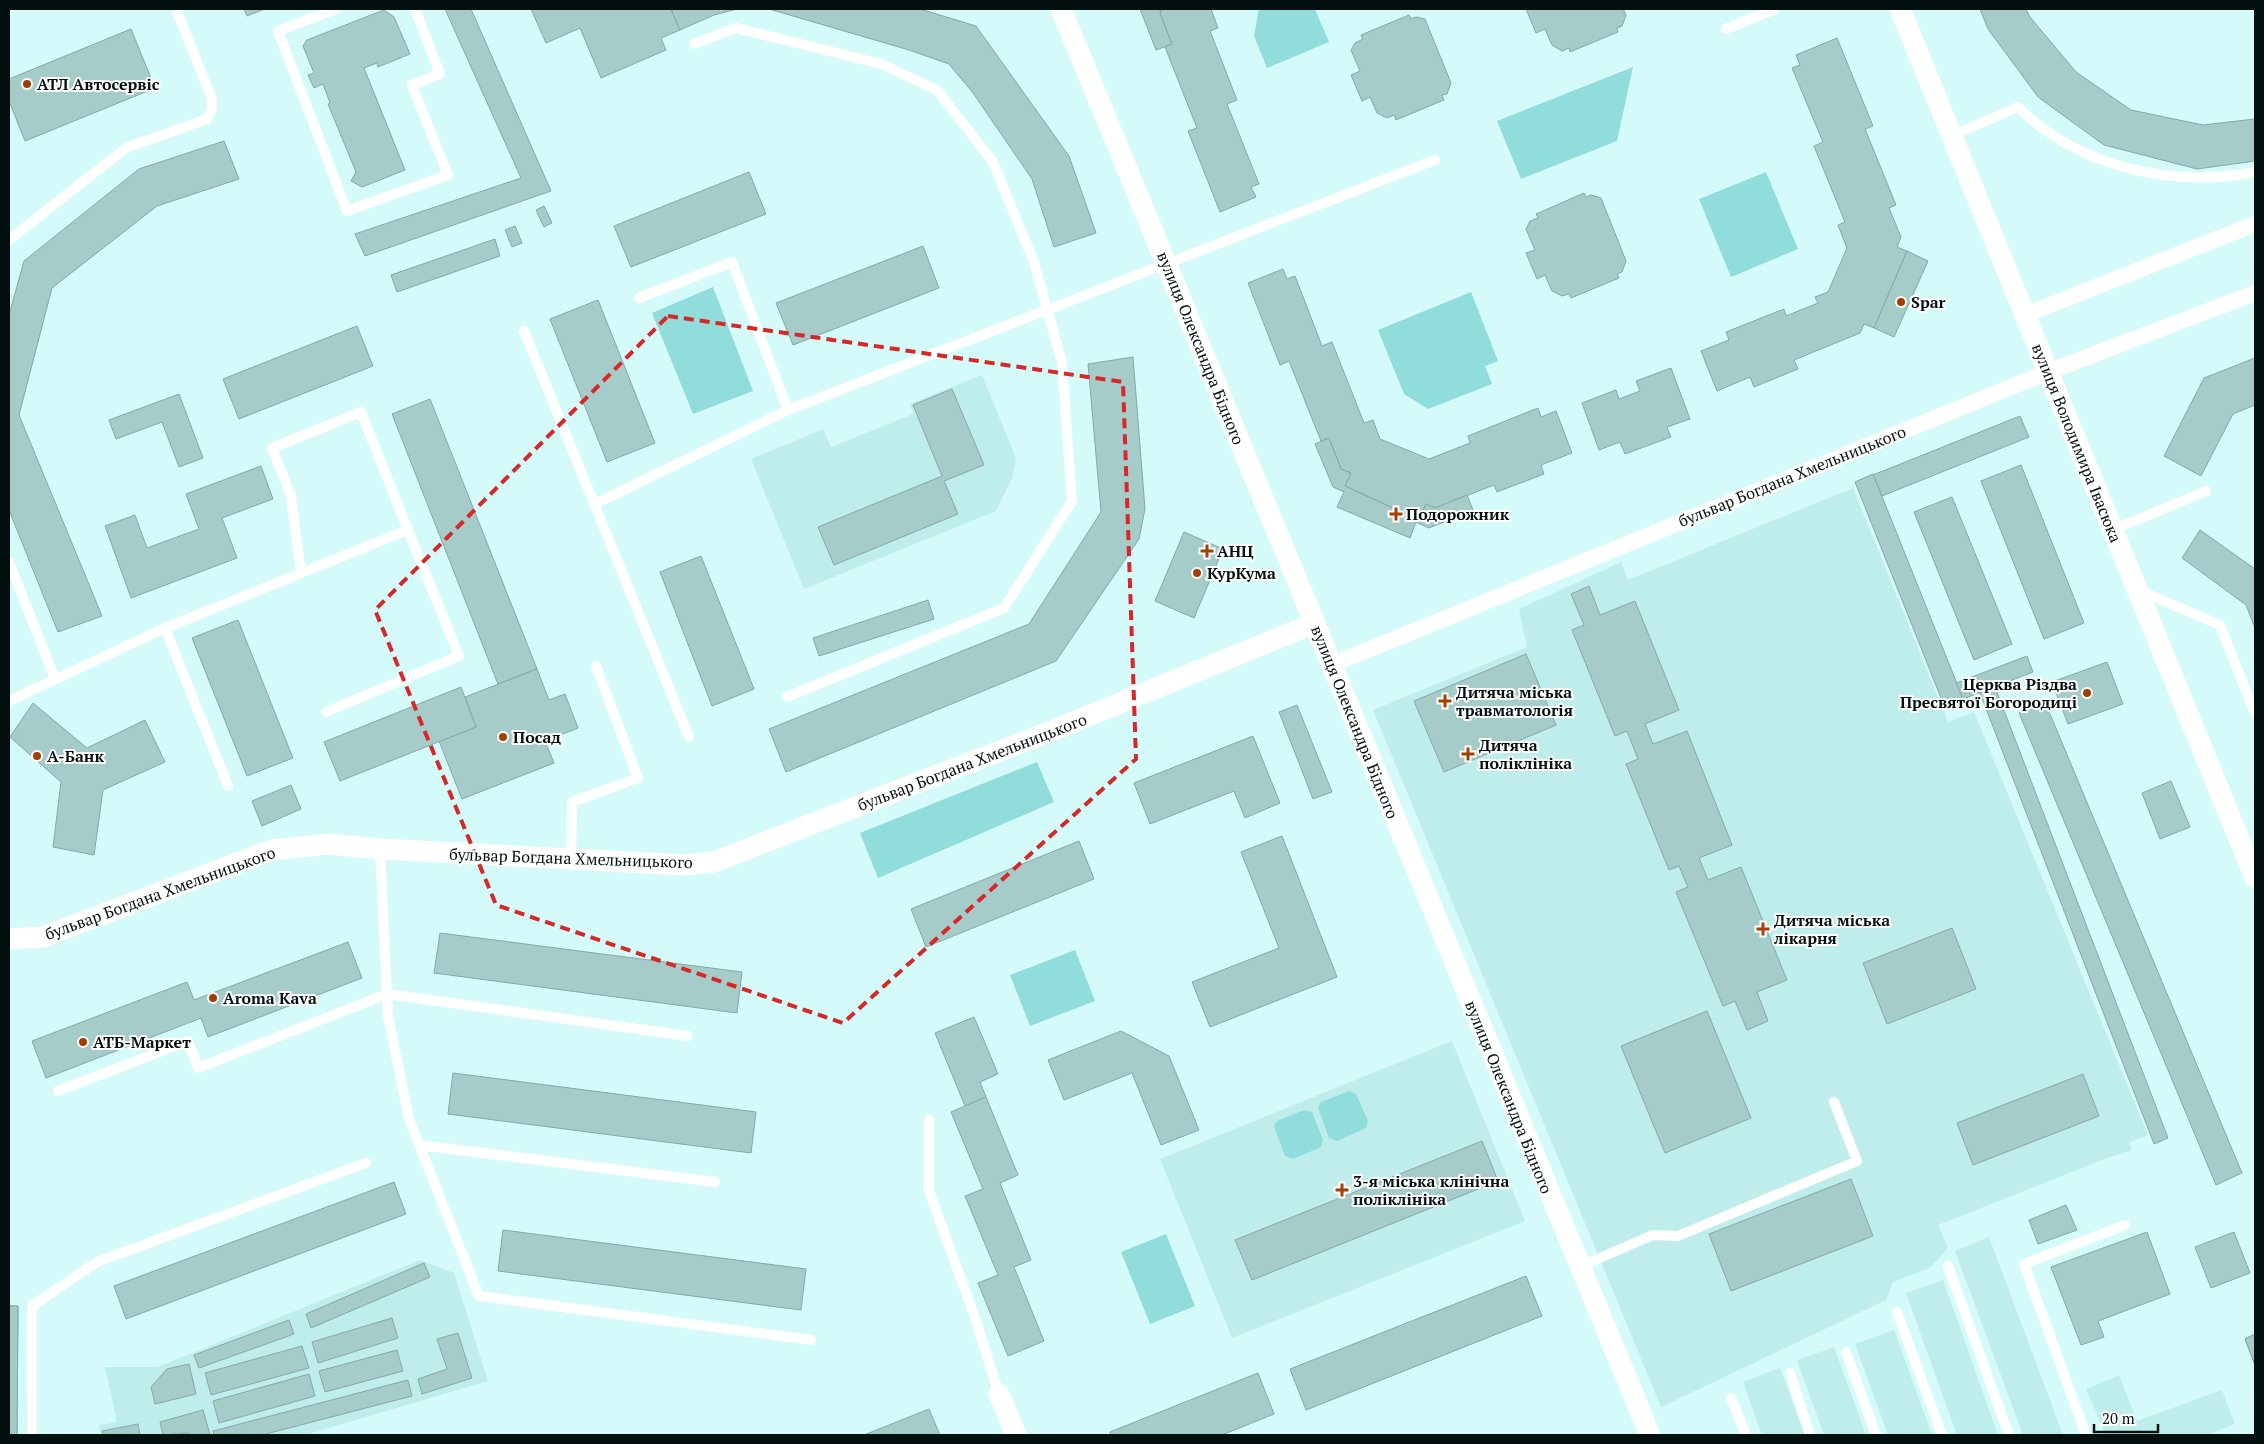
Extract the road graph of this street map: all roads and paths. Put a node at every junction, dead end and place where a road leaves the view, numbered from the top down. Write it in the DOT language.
graph roads {
  1 [pos="176,9"];
  2 [pos="336,9"];
  3 [pos="415,9"];
  4 [pos="1061,9"];
  5 [pos="1775,9"];
  6 [pos="1900,9"];
  7 [pos="1726,29"];
  8 [pos="694,44"];
  9 [pos="1952,136"];
  10 [pos="1435,160"];
  11 [pos="2255,172"];
  12 [pos="2255,224"];
  13 [pos="9,240"];
  14 [pos="1167,265"];
  15 [pos="2255,293"];
  16 [pos="639,298"];
  17 [pos="1047,310"];
  18 [pos="2025,315"];
  19 [pos="524,331"];
  20 [pos="2048,372"];
  21 [pos="788,410"];
  22 [pos="2206,491"];
  23 [pos="595,504"];
  24 [pos="408,530"];
  25 [pos="2113,530"];
  26 [pos="9,562"];
  27 [pos="301,573"];
  28 [pos="2137,590"];
  29 [pos="1315,623"];
  30 [pos="165,628"];
  31 [pos="1331,665"];
  32 [pos="596,666"];
  33 [pos="55,679"];
  34 [pos="787,697"];
  35 [pos="9,701"];
  36 [pos="326,712"];
  37 [pos="2255,714"];
  38 [pos="689,737"];
  39 [pos="228,786"];
  40 [pos="380,849"];
  41 [pos="571,859"];
  42 [pos="2255,878"];
  43 [pos="9,939"];
  44 [pos="387,994"];
  45 [pos="688,1036"];
  46 [pos="58,1090"];
  47 [pos="1834,1102"];
  48 [pos="929,1120"];
  49 [pos="419,1145"];
  50 [pos="366,1163"];
  51 [pos="715,1182"];
  52 [pos="2125,1225"];
  53 [pos="1948,1266"];
  54 [pos="1579,1267"];
  55 [pos="1898,1312"];
  56 [pos="811,1340"];
  57 [pos="1846,1352"];
  58 [pos="1790,1373"];
  59 [pos="999,1394"];
  60 [pos="1731,1398"];
  61 [pos="32,1435"];
  62 [pos="1016,1435"];
  63 [pos="1650,1435"];
  64 [pos="1746,1435"];
  65 [pos="1810,1435"];
  66 [pos="1876,1435"];
  67 [pos="1942,1435"];
  68 [pos="2008,1435"];
  69 [pos="2086,1435"];
  1 -- 13 [label="lane"];
  2 -- 3 [label="lane"];
  4 -- 14 [label="street, вулиця Олександра Бідного"];
  5 -- 7 [label="lane"];
  6 -- 9 [label="street, вулиця Володимира Івасюка"];
  8 -- 17 [label="lane"];
  9 -- 11 [label="lane"];
  9 -- 18 [label="street, вулиця Володимира Івасюка"];
  10 -- 14 [label="lane"];
  12 -- 18 [label="street"];
  14 -- 17 [label="lane"];
  14 -- 29 [label="street, вулиця Олександра Бідного"];
  15 -- 20 [label="street, бульвар Богдана Хмельницького"];
  16 -- 21 [label="lane"];
  17 -- 21 [label="lane"];
  17 -- 34 [label="lane"];
  18 -- 20 [label="street, вулиця Володимира Івасюка"];
  19 -- 23 [label="lane"];
  20 -- 25 [label="street, вулиця Володимира Івасюка"];
  20 -- 31 [label="street, бульвар Богдана Хмельницького"];
  21 -- 23 [label="lane"];
  22 -- 25 [label="lane"];
  23 -- 38 [label="lane"];
  24 -- 27 [label="lane"];
  24 -- 27 [label="lane"];
  24 -- 36 [label="lane"];
  25 -- 28 [label="street, вулиця Володимира Івасюка"];
  26 -- 33 [label="lane"];
  27 -- 30 [label="lane"];
  28 -- 37 [label="lane"];
  28 -- 42 [label="street, вулиця Володимира Івасюка"];
  29 -- 31 [label="street, вулиця Олександра Бідного"];
  29 -- 41 [label="street, бульвар Богдана Хмельницького"];
  30 -- 33 [label="lane"];
  30 -- 39 [label="lane"];
  31 -- 54 [label="street, вулиця Олександра Бідного"];
  32 -- 41 [label="lane"];
  33 -- 35 [label="lane"];
  40 -- 41 [label="street, бульвар Богдана Хмельницького"];
  40 -- 43 [label="street, бульвар Богдана Хмельницького"];
  40 -- 44 [label="lane"];
  44 -- 45 [label="lane"];
  44 -- 46 [label="lane"];
  44 -- 49 [label="lane"];
  47 -- 54 [label="lane"];
  48 -- 59 [label="lane"];
  49 -- 51 [label="lane"];
  49 -- 56 [label="lane"];
  50 -- 61 [label="lane"];
  52 -- 69 [label="lane"];
  53 -- 68 [label="lane"];
  54 -- 63 [label="street, вулиця Олександра Бідного"];
  55 -- 67 [label="lane"];
  57 -- 66 [label="lane"];
  58 -- 65 [label="lane"];
  59 -- 62 [label="street"];
  60 -- 64 [label="lane"];
}
